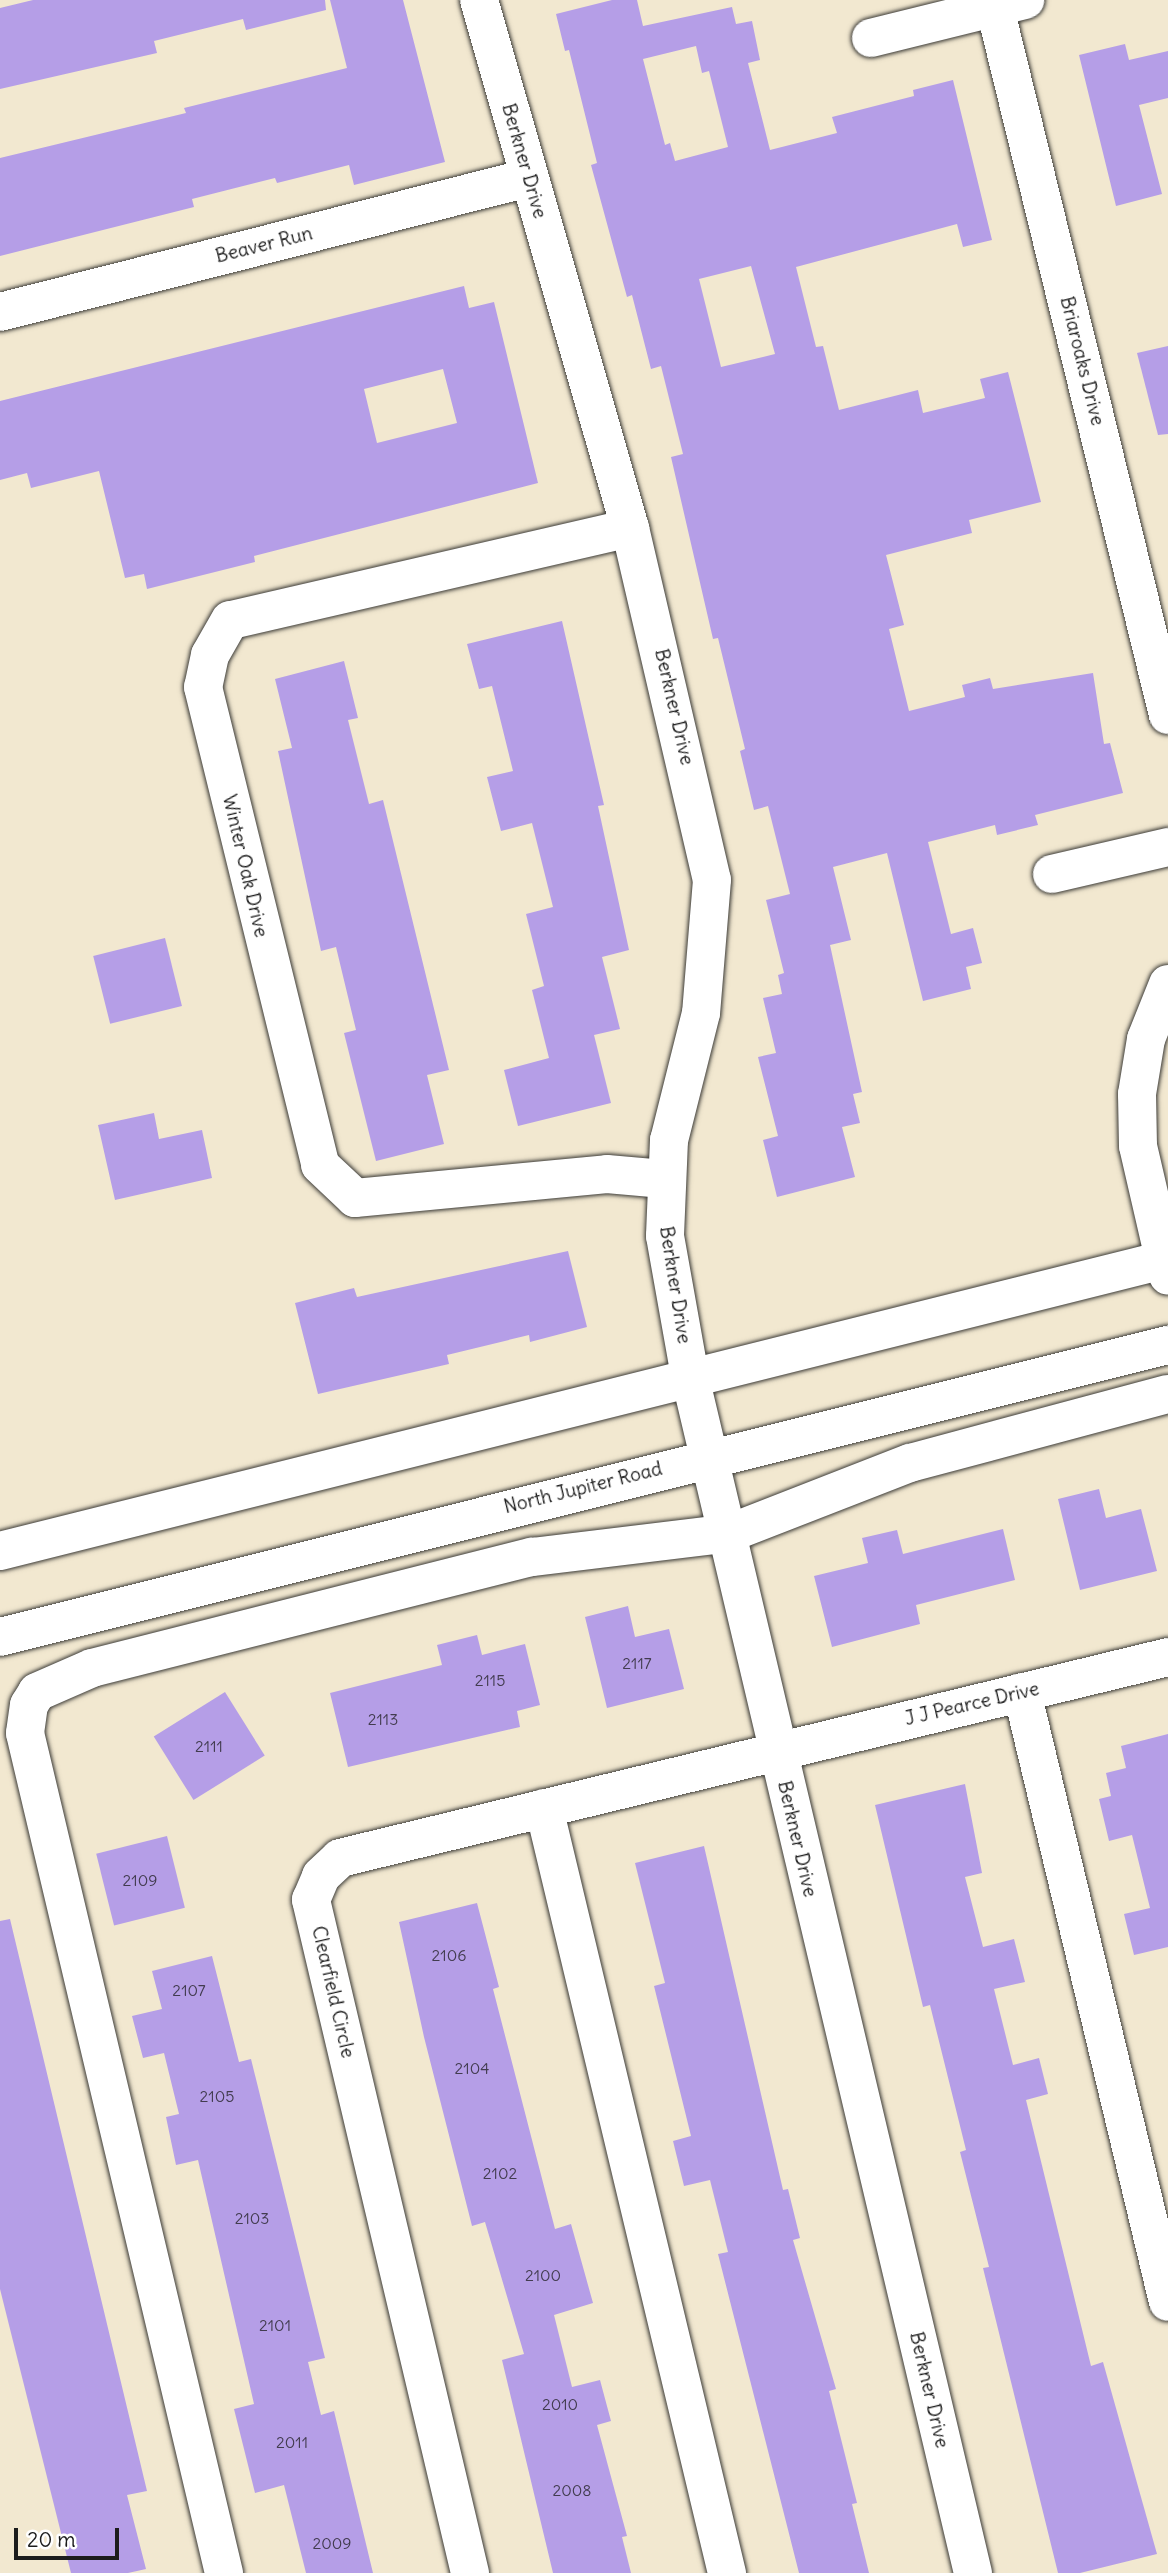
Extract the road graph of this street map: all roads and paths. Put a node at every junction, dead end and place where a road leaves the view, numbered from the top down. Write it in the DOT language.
graph roads {
  1 [pos="479,0"];
  2 [pos="1005,2"];
  3 [pos="871,38"];
  4 [pos="528,178"];
  5 [pos="0,312"];
  6 [pos="630,527"];
  7 [pos="1168,715"];
  8 [pos="1168,847"];
  9 [pos="1052,874"];
  10 [pos="1168,984"];
  11 [pos="664,1178"];
  12 [pos="1166,1265"];
  13 [pos="1168,1345"];
  14 [pos="690,1377"];
  15 [pos="1168,1394"];
  16 [pos="711,1455"];
  17 [pos="730,1533"];
  18 [pos="0,1551"];
  19 [pos="0,1637"];
  20 [pos="1168,1657"];
  21 [pos="1022,1692"];
  22 [pos="776,1751"];
  23 [pos="544,1808"];
  24 [pos="1168,2302"];
  25 [pos="224,2573"];
  26 [pos="470,2573"];
  27 [pos="727,2573"];
  28 [pos="972,2573"];
  1 -- 4 [label="street, Berkner Drive"];
  2 -- 3 [label="street, Briaroaks Drive"];
  2 -- 7 [label="street, Briaroaks Drive"];
  4 -- 5 [label="street, Beaver Run"];
  4 -- 6 [label="street, Berkner Drive"];
  6 -- 11 [label="street, Berkner Drive"];
  6 -- 11 [label="street, Winter Oak Drive"];
  8 -- 9 [label="street"];
  10 -- 12 [label="street"];
  11 -- 14 [label="street, Berkner Drive"];
  12 -- 14 [label="street"];
  13 -- 16 [label="street, North Jupiter Road"];
  14 -- 16 [label="street, Berkner Drive"];
  14 -- 18 [label="street"];
  15 -- 17 [label="street"];
  16 -- 17 [label="street, Berkner Drive"];
  16 -- 19 [label="street, North Jupiter Road"];
  17 -- 22 [label="street, Berkner Drive"];
  17 -- 25 [label="street"];
  20 -- 21 [label="street, J J Pearce Drive"];
  21 -- 22 [label="street, J J Pearce Drive"];
  21 -- 24 [label="street"];
  22 -- 23 [label="street, Clearfield Circle"];
  22 -- 28 [label="street, Berkner Drive"];
  23 -- 26 [label="street, Clearfield Circle"];
  23 -- 27 [label="street"];
}
